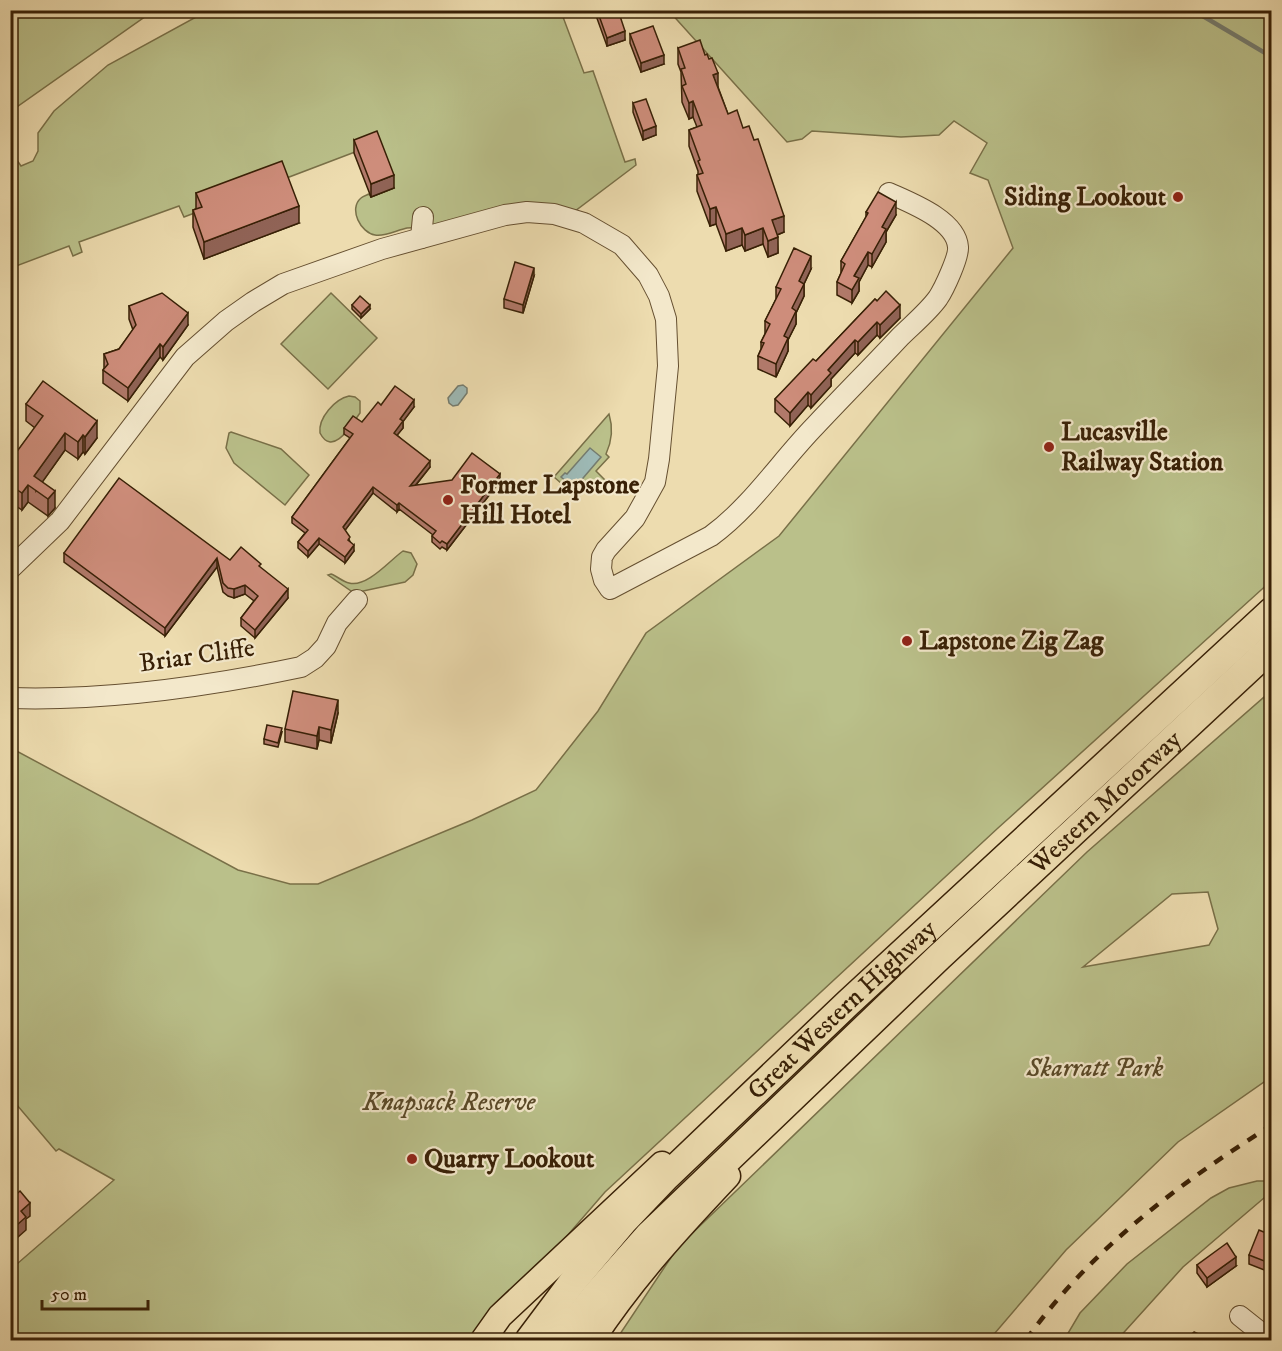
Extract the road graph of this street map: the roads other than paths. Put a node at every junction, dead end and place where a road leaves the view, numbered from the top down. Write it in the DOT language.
graph roads {
  1 [pos="889,193"];
  2 [pos="423,217"];
  3 [pos="421,238"];
  4 [pos="10,569"];
  5 [pos="357,600"];
  6 [pos="1272,611"];
  7 [pos="1272,647"];
  8 [pos="10,698"];
  9 [pos="1176,698"];
  10 [pos="939,957"];
  11 [pos="848,1003"];
  12 [pos="869,1023"];
  13 [pos="1240,1316"];
  14 [pos="483,1341"];
  15 [pos="529,1341"];
  16 [pos="561,1341"];
  17 [pos="592,1341"];
  18 [pos="1270,1341"];
  1 -- 3 [label="street"];
  2 -- 3 [label="street"];
  3 -- 4 [label="street"];
  5 -- 8 [label="street, Briar Cliffe"];
  6 -- 9 [label="highway, Western Motorway"];
  7 -- 10 [label="highway, Western Motorway"];
  9 -- 11 [label="highway, Great Western Highway"];
  10 -- 12 [label="highway, Great Western Highway"];
  11 -- 14 [label="main road"];
  11 -- 15 [label="highway, Great Western Highway"];
  12 -- 16 [label="highway, Great Western Highway"];
  12 -- 17 [label="main road"];
  13 -- 18 [label="street"];
}
